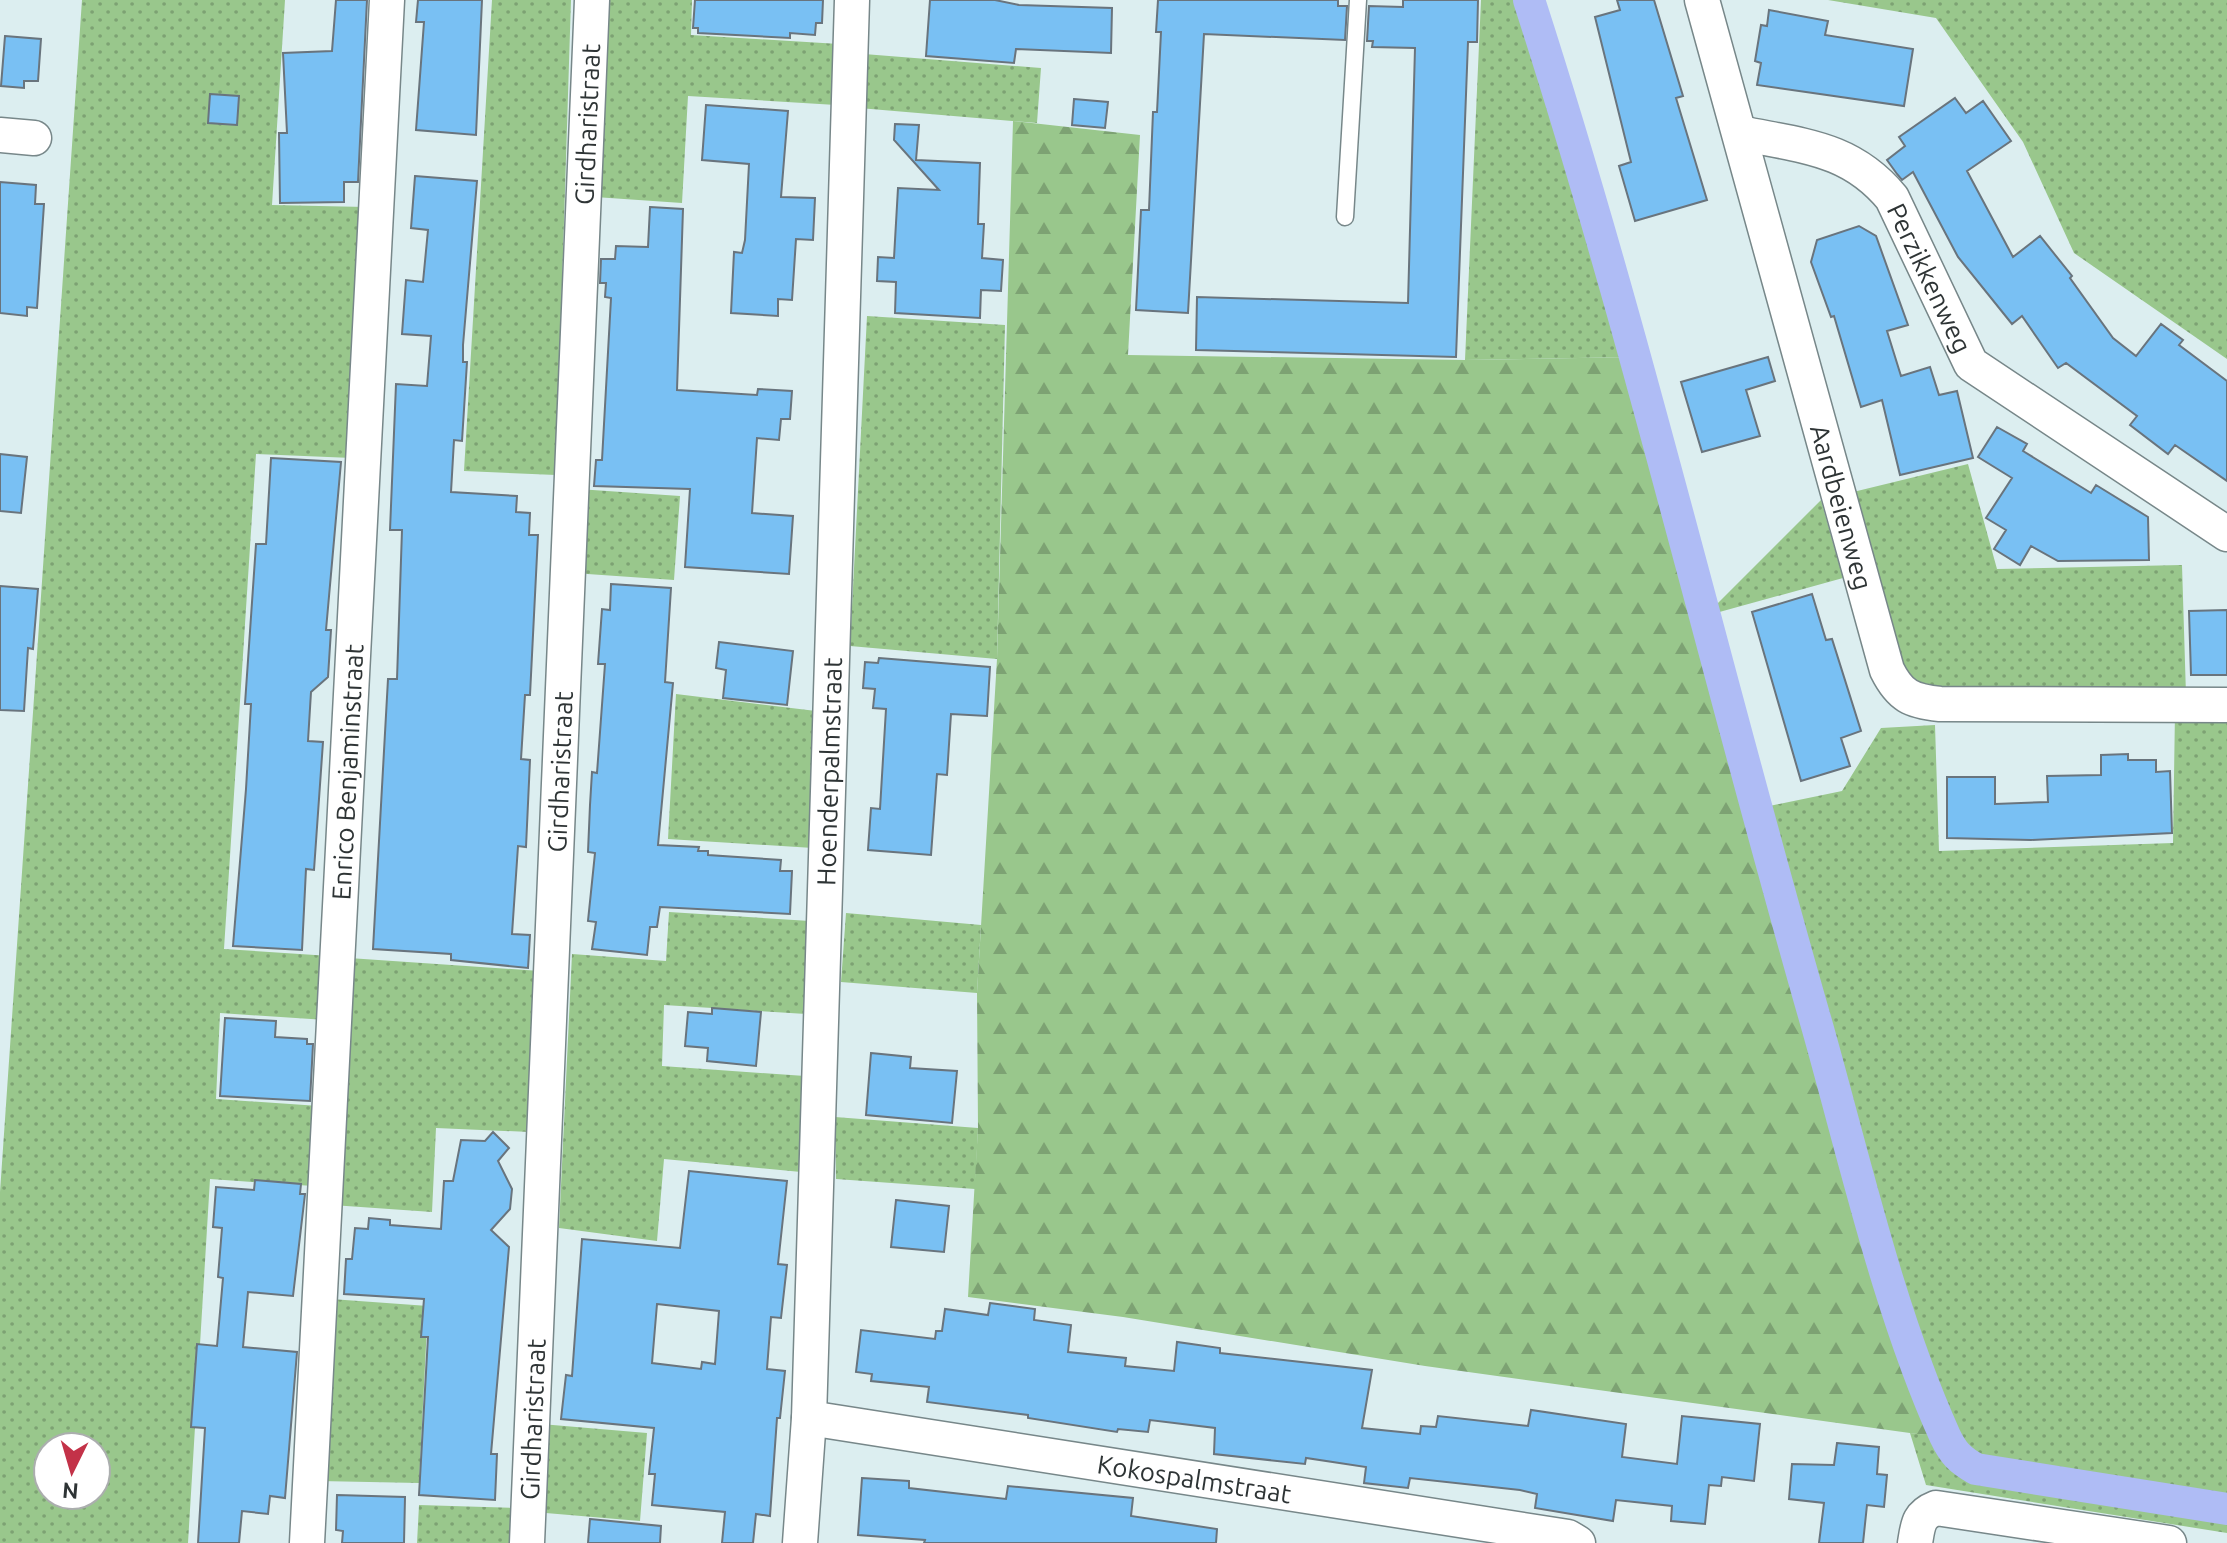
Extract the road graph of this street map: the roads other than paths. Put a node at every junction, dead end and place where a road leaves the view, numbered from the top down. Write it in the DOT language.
graph roads {
  1 [pos="387,0"];
  2 [pos="592,0"];
  3 [pos="852,0"];
  4 [pos="1358,0"];
  5 [pos="1702,0"];
  6 [pos="1740,133"];
  7 [pos="0,135"];
  8 [pos="34,138"];
  9 [pos="1345,217"];
  10 [pos="2227,534"];
  11 [pos="2227,705"];
  12 [pos="809,1418"];
  13 [pos="307,1543"];
  14 [pos="527,1543"];
  15 [pos="800,1543"];
  16 [pos="1578,1543"];
  17 [pos="1915,1543"];
  18 [pos="2169,1543"];
  1 -- 13 [label="street, Enrico Benjaminstraat"];
  2 -- 14 [label="street, Girdharistraat"];
  3 -- 12 [label="street, Hoenderpalmstraat"];
  4 -- 9 [label="lane"];
  5 -- 6 [label="street, Aardbeienweg"];
  6 -- 10 [label="street, Perzikkenweg"];
  6 -- 11 [label="street, Aardbeienweg"];
  7 -- 8 [label="street"];
  12 -- 15 [label="street, Hoenderpalmstraat"];
  12 -- 16 [label="street, Kokospalmstraat"];
  17 -- 18 [label="street"];
}
